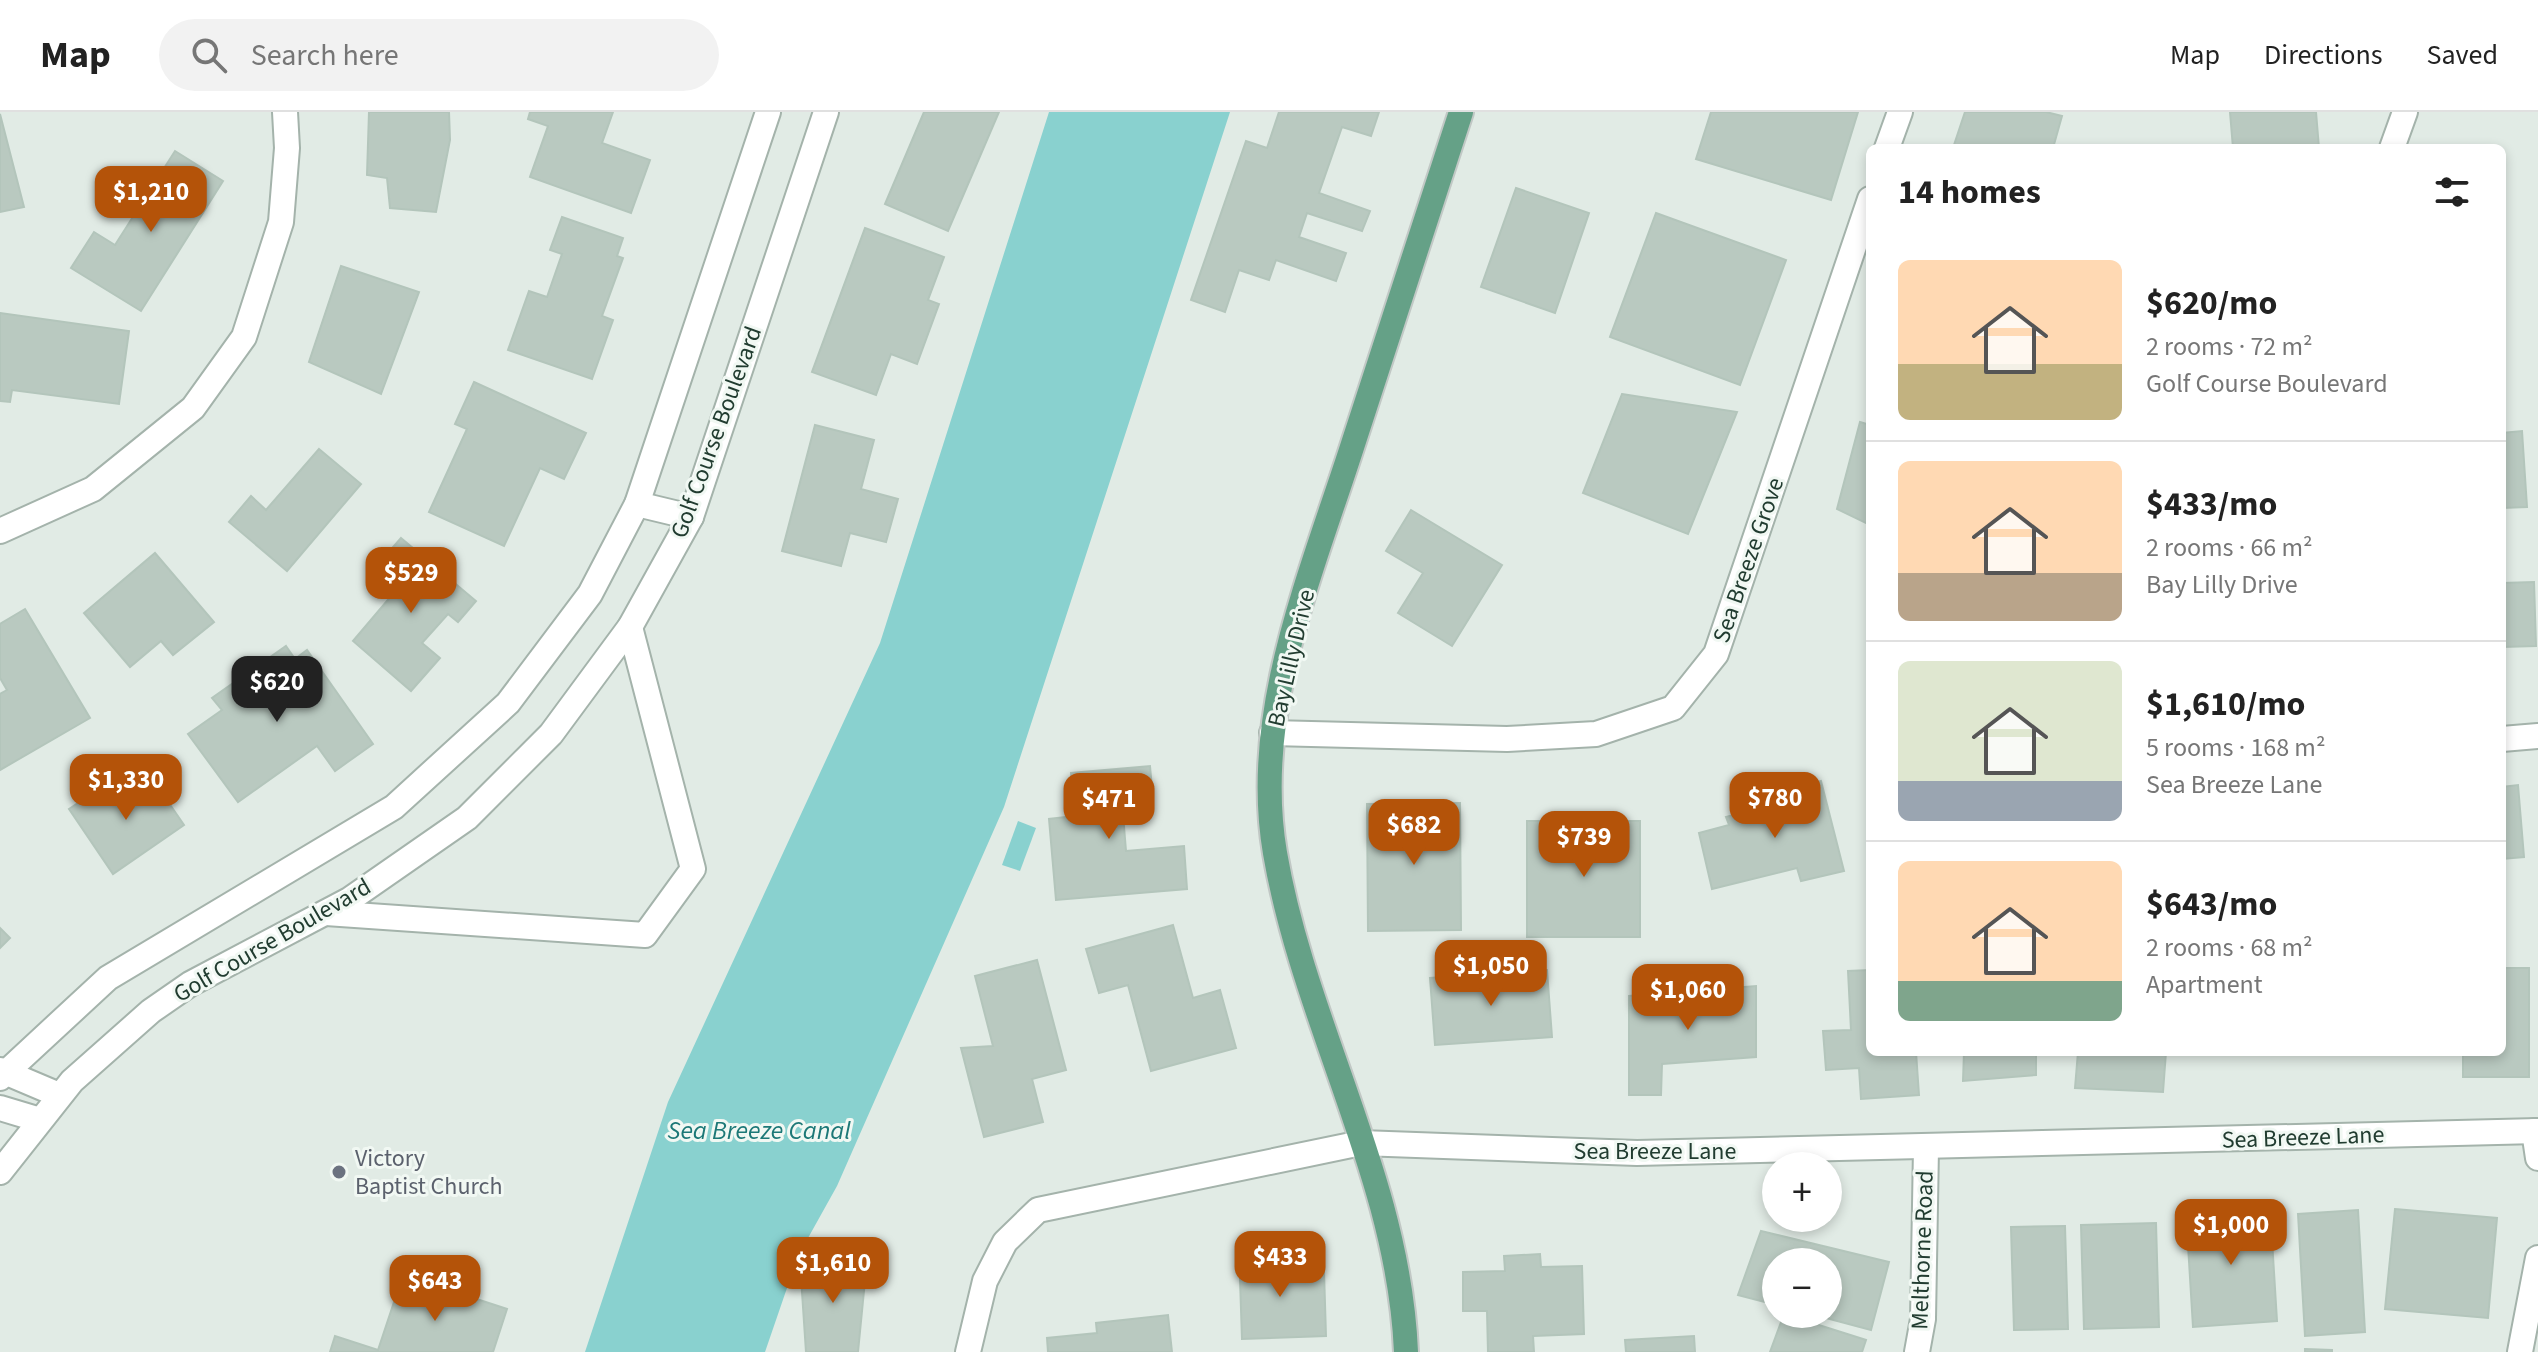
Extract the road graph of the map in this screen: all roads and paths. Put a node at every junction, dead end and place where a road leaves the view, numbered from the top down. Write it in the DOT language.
graph roads {
  1 [pos="285,112"];
  2 [pos="768,112"];
  3 [pos="826,112"];
  4 [pos="1461,112"];
  5 [pos="1900,112"];
  6 [pos="2405,112"];
  7 [pos="1888,144"];
  8 [pos="2393,144"];
  9 [pos="1866,211"];
  10 [pos="637,504"];
  11 [pos="691,517"];
  12 [pos="1,528"];
  13 [pos="630,627"];
  14 [pos="1272,733"];
  15 [pos="2538,736"];
  16 [pos="2506,739"];
  17 [pos="326,913"];
  18 [pos="1,1073"];
  19 [pos="59,1095"];
  20 [pos="0,1108"];
  21 [pos="40,1120"];
  22 [pos="2536,1131"];
  23 [pos="1361,1143"];
  24 [pos="1926,1148"];
  25 [pos="2538,1158"];
  26 [pos="0,1172"];
  27 [pos="2538,1258"];
  28 [pos="968,1352"];
  29 [pos="1406,1352"];
  30 [pos="1917,1352"];
  31 [pos="2520,1352"];
  1 -- 12 [label="street"];
  2 -- 10 [label="street, Golf Course Boulevard"];
  3 -- 11 [label="street, Golf Course Boulevard"];
  4 -- 14 [label="main road, Bay Lilly Drive"];
  5 -- 7 [label="street"];
  6 -- 8 [label="street"];
  9 -- 14 [label="street, Sea Breeze Grove"];
  10 -- 11 [label="street"];
  10 -- 18 [label="street, Golf Course Boulevard"];
  11 -- 13 [label="street, Golf Course Boulevard"];
  13 -- 17 [label="street, Golf Course Boulevard"];
  13 -- 17 [label="street"];
  14 -- 23 [label="main road, Bay Lilly Drive"];
  15 -- 16 [label="street"];
  17 -- 19 [label="street, Golf Course Boulevard"];
  18 -- 19 [label="street"];
  19 -- 21 [label="street, Golf Course Boulevard"];
  20 -- 21 [label="street"];
  21 -- 26 [label="street, Golf Course Boulevard"];
  22 -- 24 [label="street, Sea Breeze Lane"];
  22 -- 25 [label="street"];
  23 -- 24 [label="street, Sea Breeze Lane"];
  23 -- 28 [label="street, Sea Breeze Lane"];
  23 -- 29 [label="main road, Bay Lilly Drive"];
  24 -- 30 [label="street, Melthorne Road"];
  27 -- 31 [label="street"];
}
